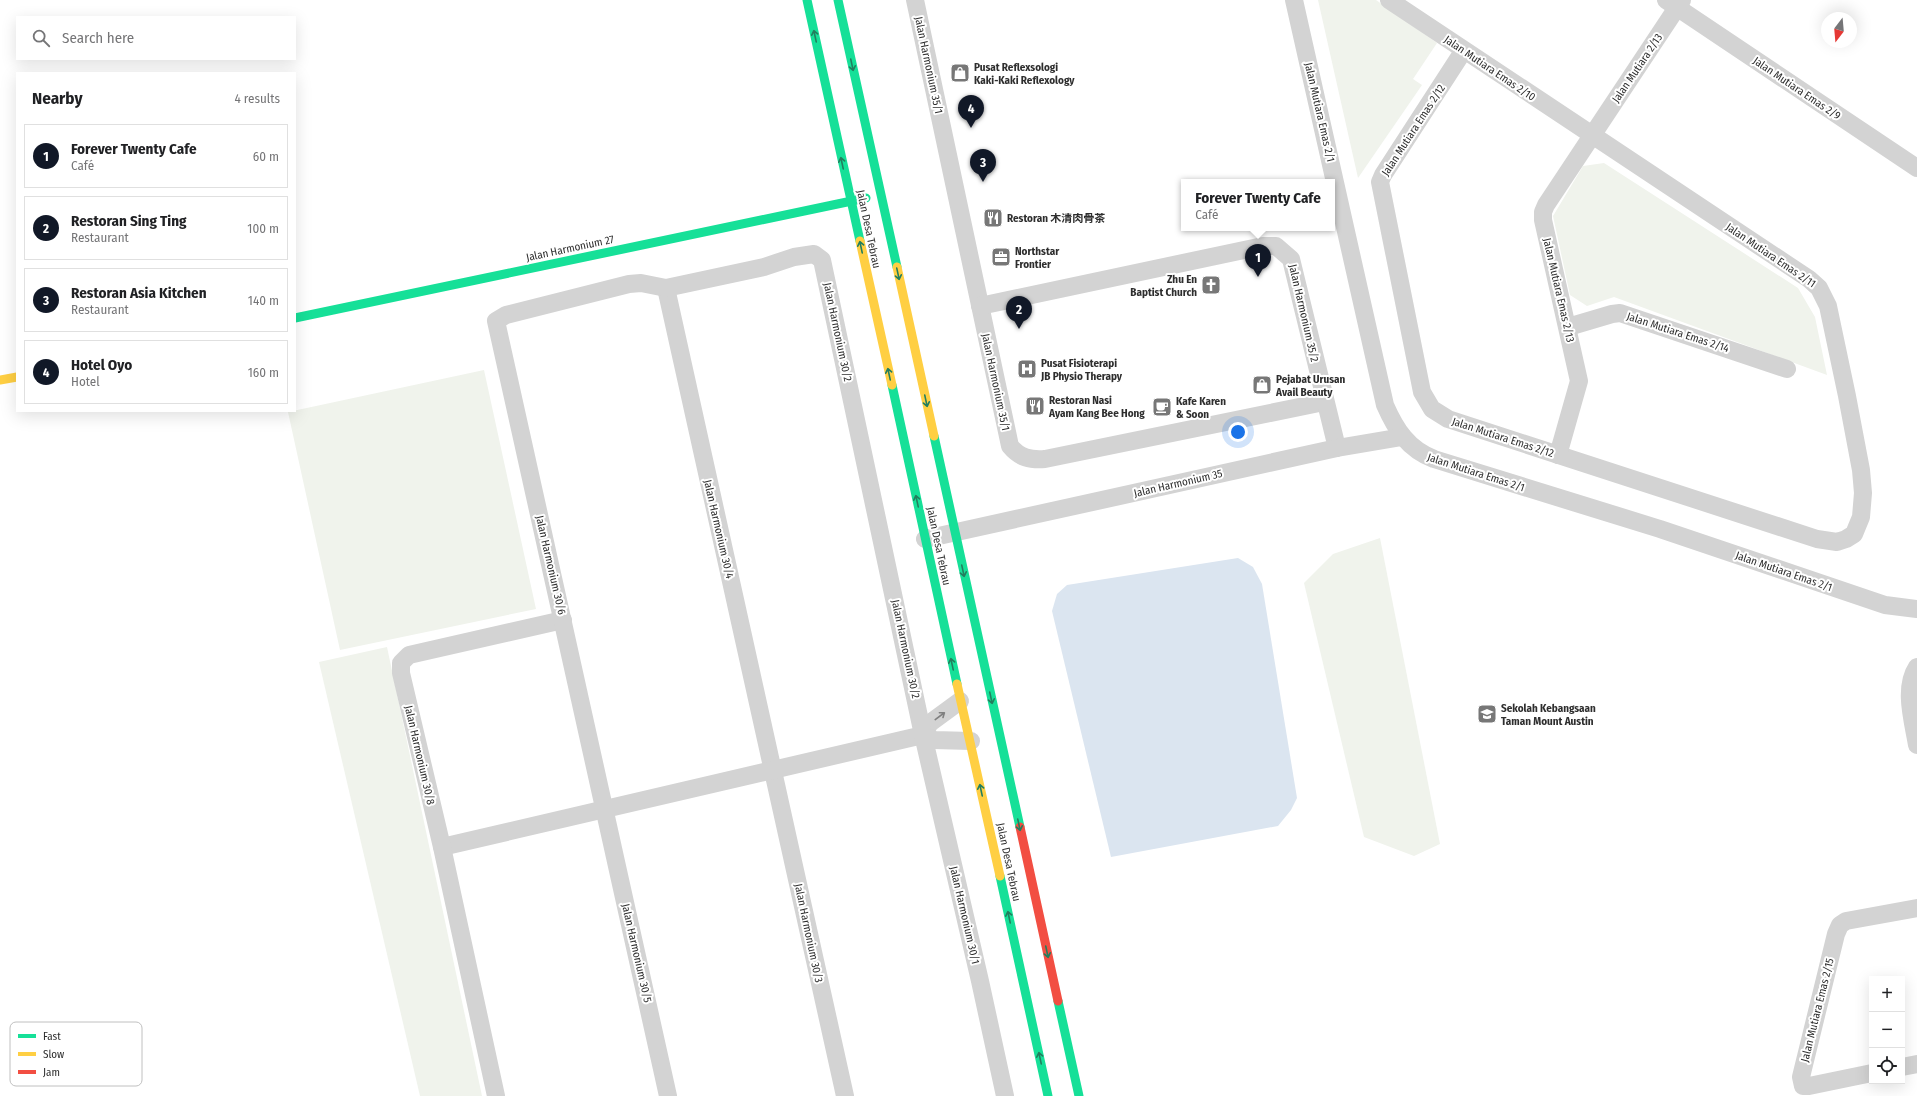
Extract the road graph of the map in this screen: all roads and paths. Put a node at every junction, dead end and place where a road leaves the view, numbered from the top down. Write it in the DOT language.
graph roads {
  1 [pos="807,0"];
  2 [pos="838,0"];
  3 [pos="915,0"];
  4 [pos="1294,0"];
  5 [pos="1389,0"];
  6 [pos="1675,2"];
  7 [pos="1464,50"];
  8 [pos="1591,135"];
  9 [pos="1917,168"];
  10 [pos="1334,179"];
  11 [pos="1335,182"];
  12 [pos="881,194"];
  13 [pos="851,201"];
  14 [pos="666,288"];
  15 [pos="980,306"];
  16 [pos="296,318"];
  17 [pos="496,321"];
  18 [pos="1568,327"];
  19 [pos="1787,369"];
  20 [pos="16,377"];
  21 [pos="0,380"];
  22 [pos="1324,402"];
  23 [pos="1402,436"];
  24 [pos="1337,448"];
  25 [pos="1558,455"];
  26 [pos="955,533"];
  27 [pos="1854,534"];
  28 [pos="925,539"];
  29 [pos="1917,610"];
  30 [pos="564,620"];
  31 [pos="1917,667"];
  32 [pos="960,701"];
  33 [pos="923,735"];
  34 [pos="970,741"];
  35 [pos="1917,745"];
  36 [pos="773,770"];
  37 [pos="605,810"];
  38 [pos="442,847"];
  39 [pos="1917,908"];
  40 [pos="1917,1064"];
  41 [pos="1905,1066"];
  42 [pos="1869,1074"];
  43 [pos="496,1096"];
  44 [pos="668,1096"];
  45 [pos="845,1096"];
  46 [pos="1005,1096"];
  47 [pos="1048,1096"];
  48 [pos="1079,1096"];
  13 -- 1 [label="street, Jalan Desa Tebrau, one-way"];
  2 -- 12 [label="street, Jalan Desa Tebrau, one-way"];
  3 -- 15 [label="street, Jalan Harmonium 35/1"];
  4 -- 10 [label="street, Jalan Mutiara Emas 2/1"];
  5 -- 7 [label="street, Jalan Mutiara Emas 2/10"];
  6 -- 8 [label="street, Jalan Mutiara 2/13"];
  6 -- 9 [label="street, Jalan Mutiara Emas 2/9"];
  7 -- 8 [label="street, Jalan Mutiara Emas 2/10"];
  7 -- 25 [label="street, Jalan Mutiara Emas 2/12"];
  8 -- 18 [label="street, Jalan Mutiara Emas 2/13"];
  8 -- 27 [label="street, Jalan Mutiara Emas 2/11"];
  11 -- 23 [label="street, Jalan Mutiara Emas 2/1"];
  12 -- 13 [label="street, Jalan Harmonium 27"];
  12 -- 26 [label="street, Jalan Desa Tebrau, one-way"];
  13 -- 16 [label="street, Jalan Harmonium 27"];
  28 -- 13 [label="street, Jalan Desa Tebrau, one-way"];
  14 -- 17 [label="street, Jalan Harmonium 30/2"];
  14 -- 33 [label="street, Jalan Harmonium 30/2"];
  14 -- 36 [label="street, Jalan Harmonium 30/4"];
  15 -- 22 [label="street, Jalan Harmonium 35/1"];
  15 -- 22 [label="street, Jalan Harmonium 35/2"];
  17 -- 30 [label="street, Jalan Harmonium 30/6"];
  18 -- 19 [label="street, Jalan Mutiara Emas 2/14"];
  18 -- 25 [label="street, Jalan Mutiara Emas 2/13"];
  20 -- 21 [label="street"];
  22 -- 24 [label="street, Jalan Harmonium 35/2"];
  23 -- 24 [label="street, Jalan Harmonium 35"];
  23 -- 29 [label="street, Jalan Mutiara Emas 2/1"];
  24 -- 26 [label="street, Jalan Harmonium 35"];
  25 -- 27 [label="street, Jalan Mutiara Emas 2/12"];
  26 -- 28 [label="street, Jalan Harmonium 35"];
  26 -- 48 [label="street, Jalan Desa Tebrau, one-way"];
  32 -- 28 [label="street, Jalan Desa Tebrau, one-way"];
  30 -- 37 [label="street, Jalan Harmonium 30/6"];
  30 -- 38 [label="street, Jalan Harmonium 30/8"];
  31 -- 35 [label="street"];
  33 -- 32 [label="street, one-way"];
  32 -- 34 [label="street, Jalan Desa Tebrau"];
  33 -- 34 [label="street"];
  33 -- 36 [label="street"];
  33 -- 46 [label="street, Jalan Harmonium 30/1"];
  47 -- 34 [label="street, Jalan Desa Tebrau, one-way"];
  36 -- 37 [label="street"];
  36 -- 45 [label="street, Jalan Harmonium 30/3"];
  37 -- 38 [label="street"];
  37 -- 44 [label="street, Jalan Harmonium 30/5"];
  38 -- 43 [label="street, Jalan Harmonium 30/8"];
  39 -- 42 [label="street, Jalan Mutiara Emas 2/15"];
  40 -- 41 [label="street"];
}
